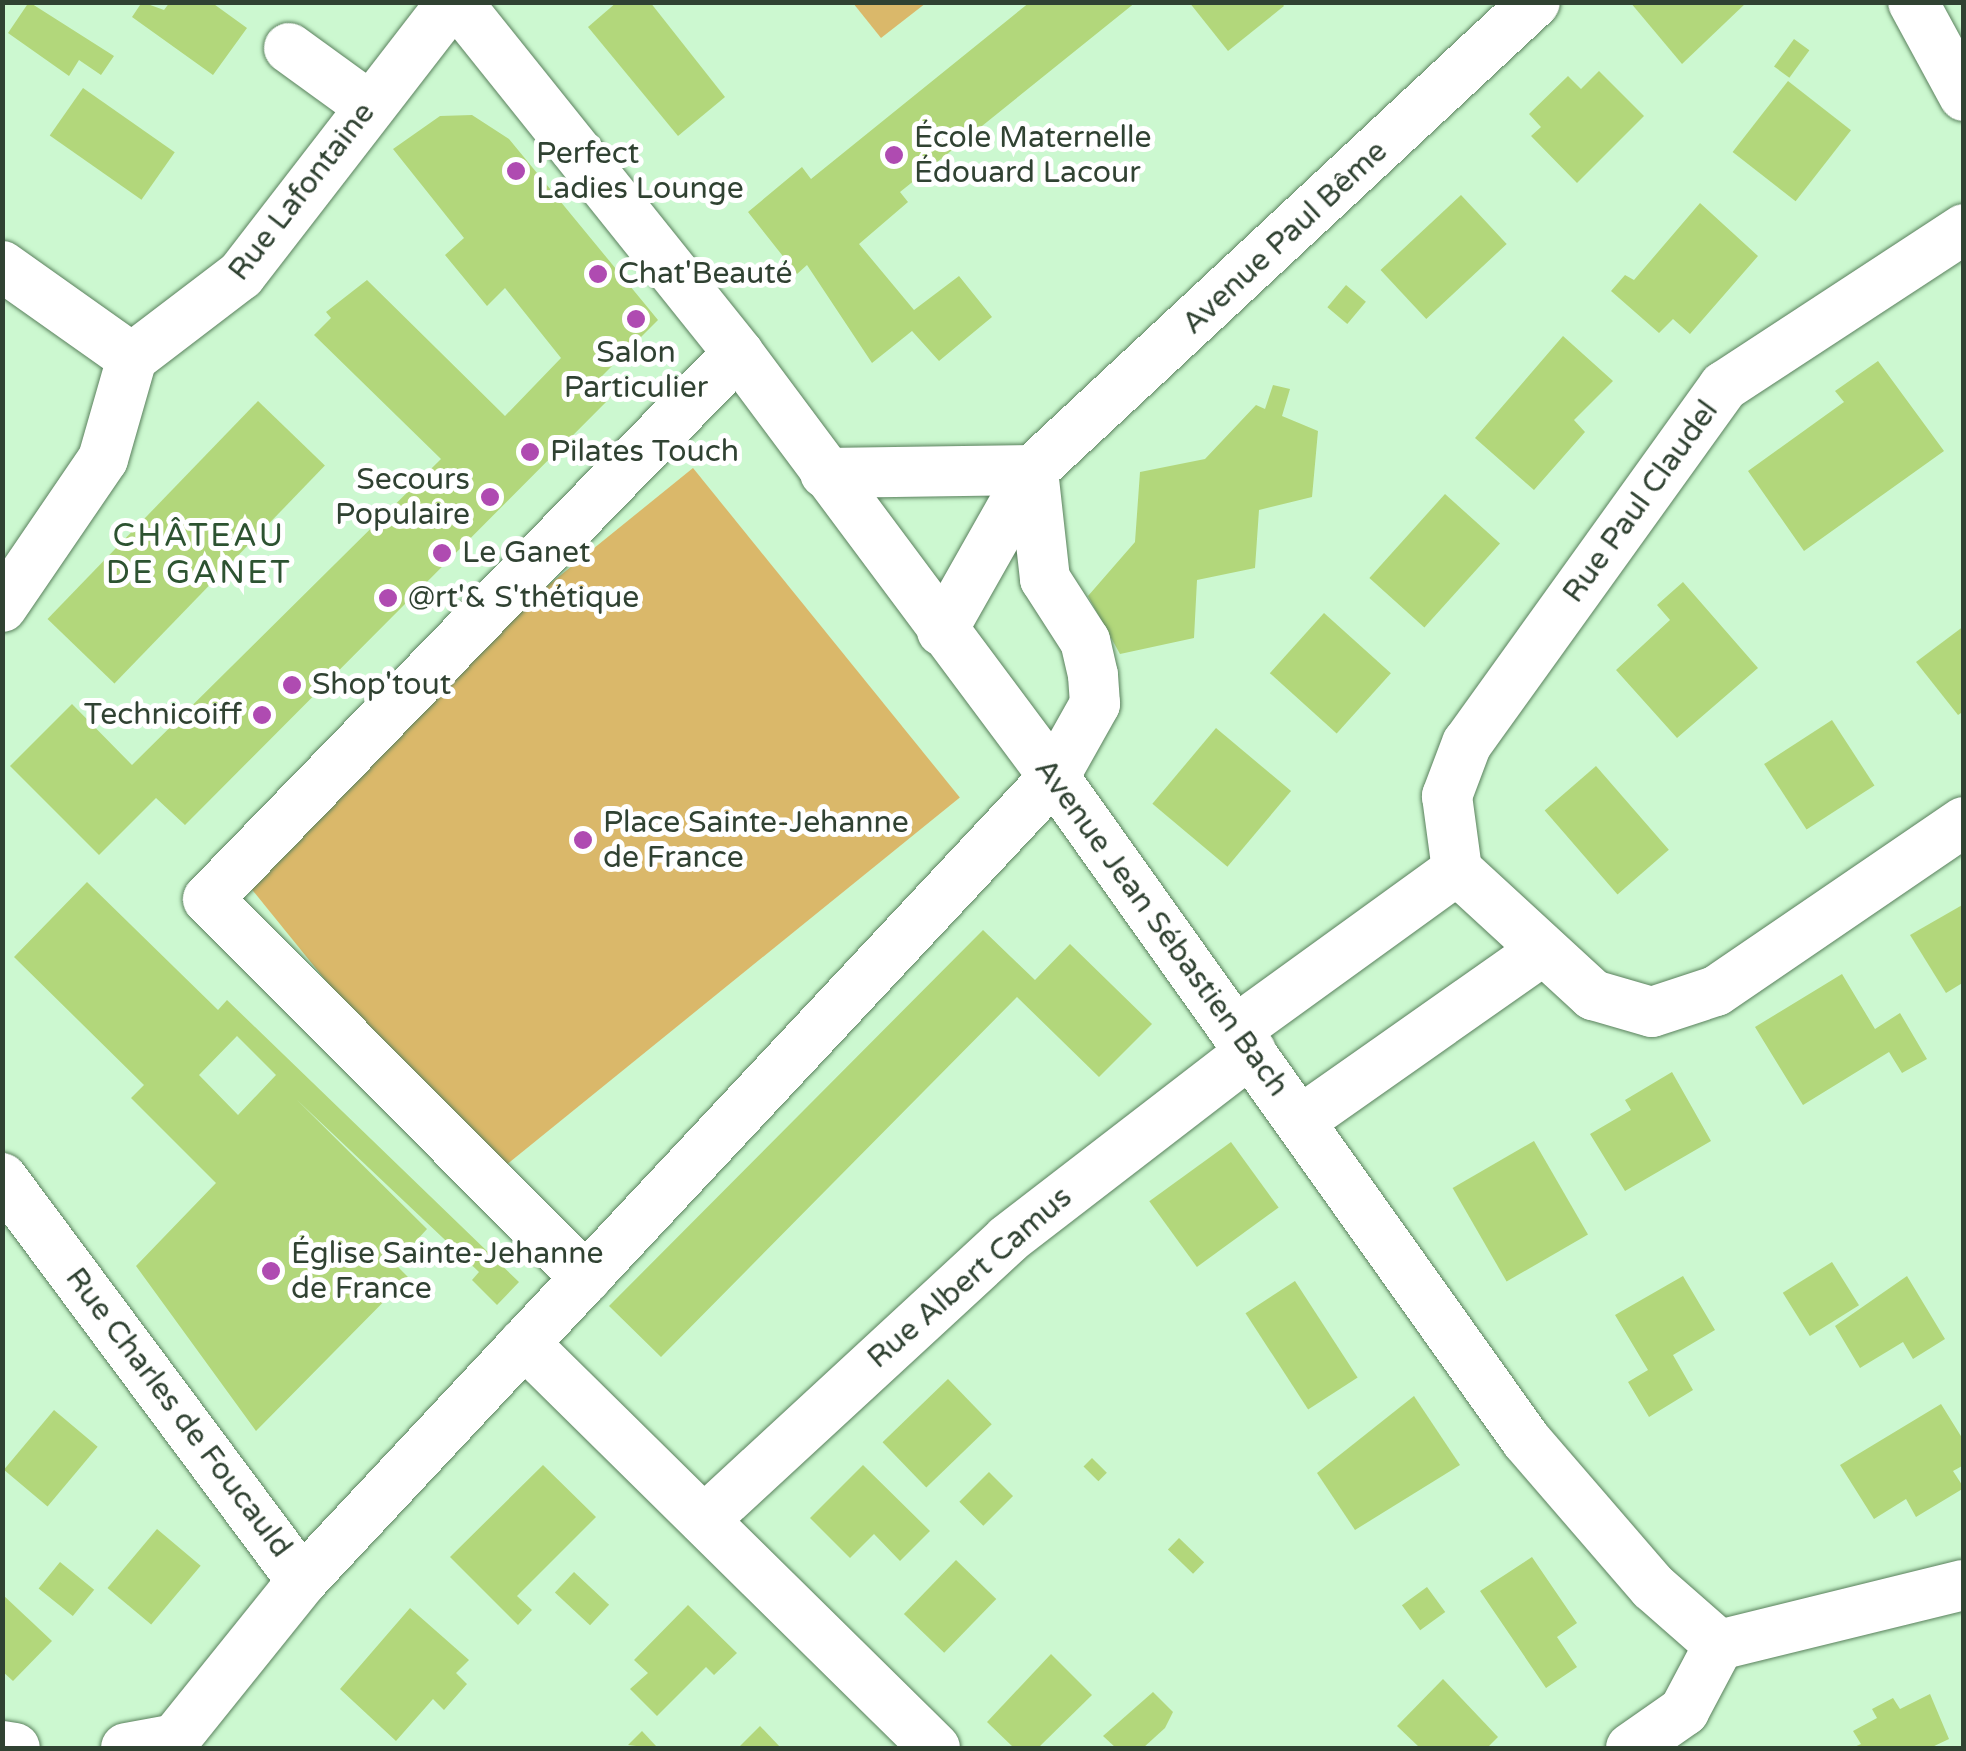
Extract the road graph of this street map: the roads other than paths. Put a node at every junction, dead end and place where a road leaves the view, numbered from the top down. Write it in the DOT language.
graph roads {
  1 [pos="454,2"];
  2 [pos="1534,2"];
  3 [pos="1912,2"];
  4 [pos="289,48"];
  5 [pos="1964,96"];
  6 [pos="369,106"];
  7 [pos="1964,229"];
  8 [pos="2,266"];
  9 [pos="738,353"];
  10 [pos="132,358"];
  11 [pos="1033,470"];
  12 [pos="825,474"];
  13 [pos="2,608"];
  14 [pos="942,631"];
  15 [pos="1054,777"];
  16 [pos="1964,822"];
  17 [pos="1457,870"];
  18 [pos="1542,950"];
  19 [pos="1244,1041"];
  20 [pos="1300,1121"];
  21 [pos="2,1178"];
  22 [pos="586,1278"];
  23 [pos="524,1343"];
  24 [pos="704,1520"];
  25 [pos="302,1580"];
  26 [pos="1964,1585"];
  27 [pos="1719,1645"];
  28 [pos="175,1744"];
  29 [pos="2,1746"];
  30 [pos="15,1748"];
  31 [pos="126,1748"];
  32 [pos="935,1748"];
  33 [pos="1631,1748"];
  1 -- 6 [label="street, Rue Lafontaine"];
  1 -- 9 [label="street, Avenue Jean Sébastien Bach"];
  2 -- 11 [label="street, Avenue Paul Bême"];
  3 -- 5 [label="street"];
  4 -- 6 [label="street"];
  6 -- 10 [label="street, Rue Lafontaine"];
  7 -- 17 [label="street, Rue Paul Claudel"];
  8 -- 10 [label="street"];
  9 -- 12 [label="street, Avenue Jean Sébastien Bach"];
  9 -- 22 [label="street"];
  10 -- 13 [label="street"];
  11 -- 12 [label="street"];
  11 -- 14 [label="street, Avenue Paul Bême"];
  11 -- 15 [label="street"];
  12 -- 14 [label="street, Avenue Jean Sébastien Bach"];
  14 -- 15 [label="street, Avenue Jean Sébastien Bach"];
  15 -- 19 [label="street, Avenue Jean Sébastien Bach"];
  15 -- 22 [label="street"];
  16 -- 18 [label="street"];
  17 -- 18 [label="street"];
  17 -- 19 [label="street"];
  18 -- 20 [label="street"];
  19 -- 20 [label="street, Avenue Jean Sébastien Bach"];
  19 -- 24 [label="street, Rue Albert Camus"];
  20 -- 27 [label="street, Avenue Jean Sébastien Bach"];
  21 -- 25 [label="street, Rue Charles de Foucauld"];
  22 -- 23 [label="street, Rue Charles de Foucauld"];
  23 -- 24 [label="street"];
  23 -- 25 [label="street, Rue Charles de Foucauld"];
  24 -- 32 [label="street"];
  25 -- 28 [label="street"];
  26 -- 27 [label="street"];
  27 -- 33 [label="street"];
  28 -- 31 [label="street"];
  29 -- 30 [label="street"];
}
